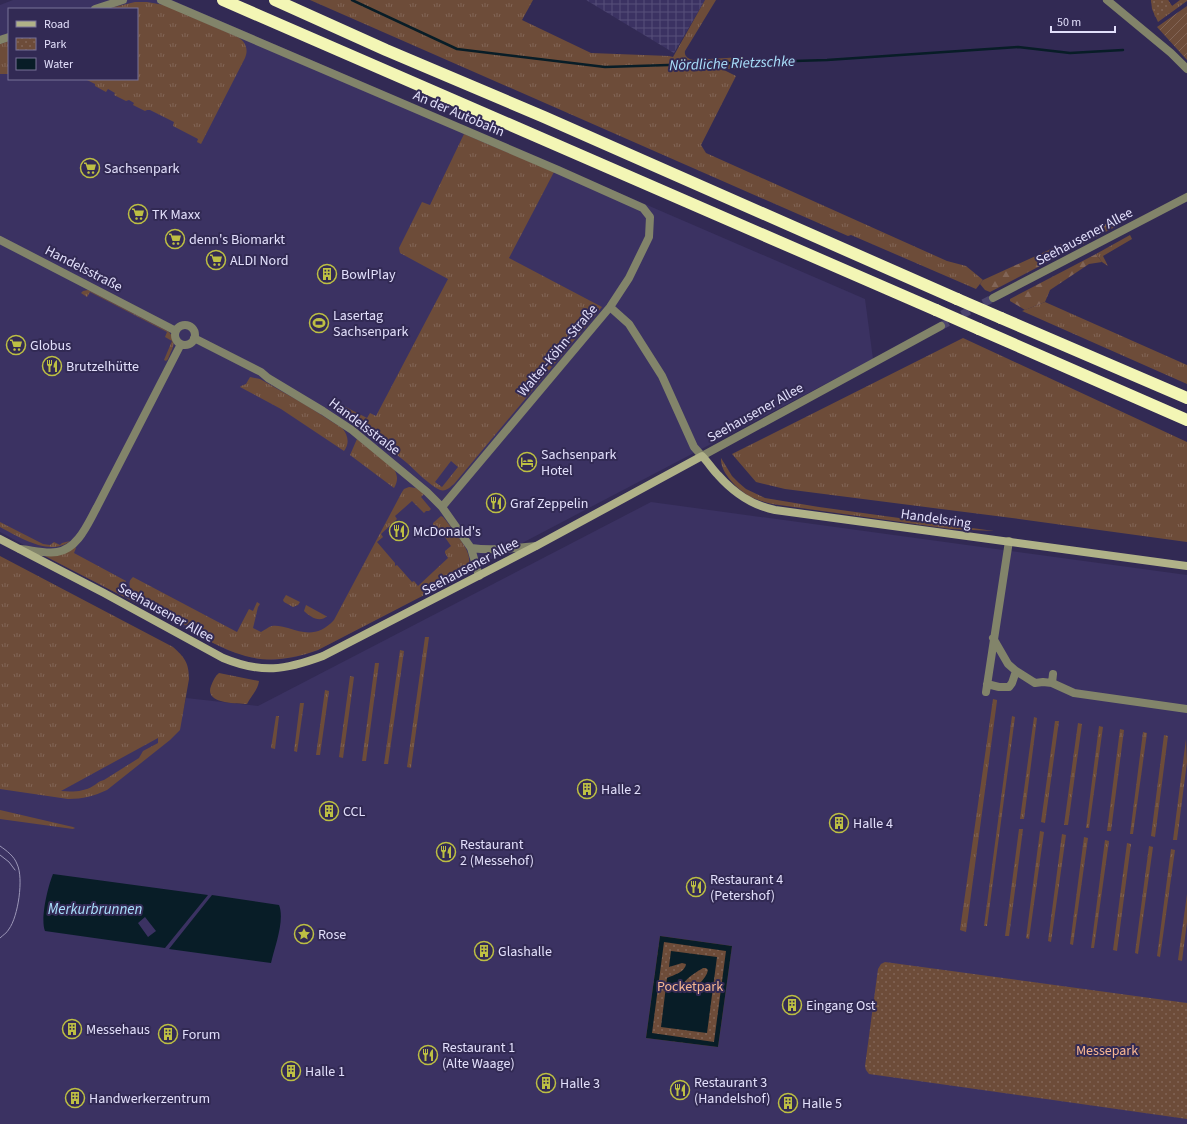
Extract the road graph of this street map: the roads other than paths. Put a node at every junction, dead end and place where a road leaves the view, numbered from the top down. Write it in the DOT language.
graph roads {
  1 [pos="123,0"];
  2 [pos="161,0"];
  3 [pos="223,0"];
  4 [pos="275,0"];
  5 [pos="1107,0"];
  6 [pos="98,8"];
  7 [pos="1187,69"];
  8 [pos="1187,197"];
  9 [pos="0,240"];
  10 [pos="993,298"];
  11 [pos="610,307"];
  12 [pos="941,326"];
  13 [pos="176,331"];
  14 [pos="194,338"];
  15 [pos="181,344"];
  16 [pos="1187,398"];
  17 [pos="1187,420"];
  18 [pos="702,456"];
  19 [pos="442,507"];
  20 [pos="0,540"];
  21 [pos="1009,541"];
  22 [pos="538,545"];
  23 [pos="16,548"];
  24 [pos="471,548"];
  25 [pos="1187,566"];
  26 [pos="479,576"];
  27 [pos="993,638"];
  28 [pos="1016,671"];
  29 [pos="1053,674"];
  30 [pos="1052,683"];
  31 [pos="1187,710"];
  1 -- 6 [label="street"];
  2 -- 11 [label="street, An der Autobahn"];
  3 -- 17 [label="highway, bridge"];
  4 -- 16 [label="highway, bridge"];
  5 -- 7 [label="street"];
  8 -- 10 [label="street, Seehausener Allee"];
  9 -- 13 [label="street, Handelsstraße"];
  11 -- 18 [label="street, Walter-Köhn-Straße"];
  11 -- 19 [label="street, Walter-Köhn-Straße"];
  12 -- 18 [label="street, Seehausener Allee"];
  13 -- 14 [label="street"];
  13 -- 15 [label="street"];
  14 -- 15 [label="street"];
  14 -- 19 [label="street, Handelsstraße"];
  15 -- 23 [label="street"];
  18 -- 21 [label="main road, Handelsring"];
  18 -- 22 [label="main road, Seehausener Allee"];
  19 -- 24 [label="street, Handelsstraße"];
  20 -- 23 [label="main road, Seehausener Allee"];
  21 -- 25 [label="main road, Handelsring"];
  21 -- 27 [label="street"];
  22 -- 24 [label="street"];
  22 -- 26 [label="main road, Seehausener Allee"];
  23 -- 26 [label="main road, Seehausener Allee"];
  24 -- 26 [label="street, Handelsstraße"];
  27 -- 28 [label="street"];
  27 -- 28 [label="street"];
  28 -- 30 [label="street"];
  29 -- 30 [label="street"];
  30 -- 31 [label="street"];
}
